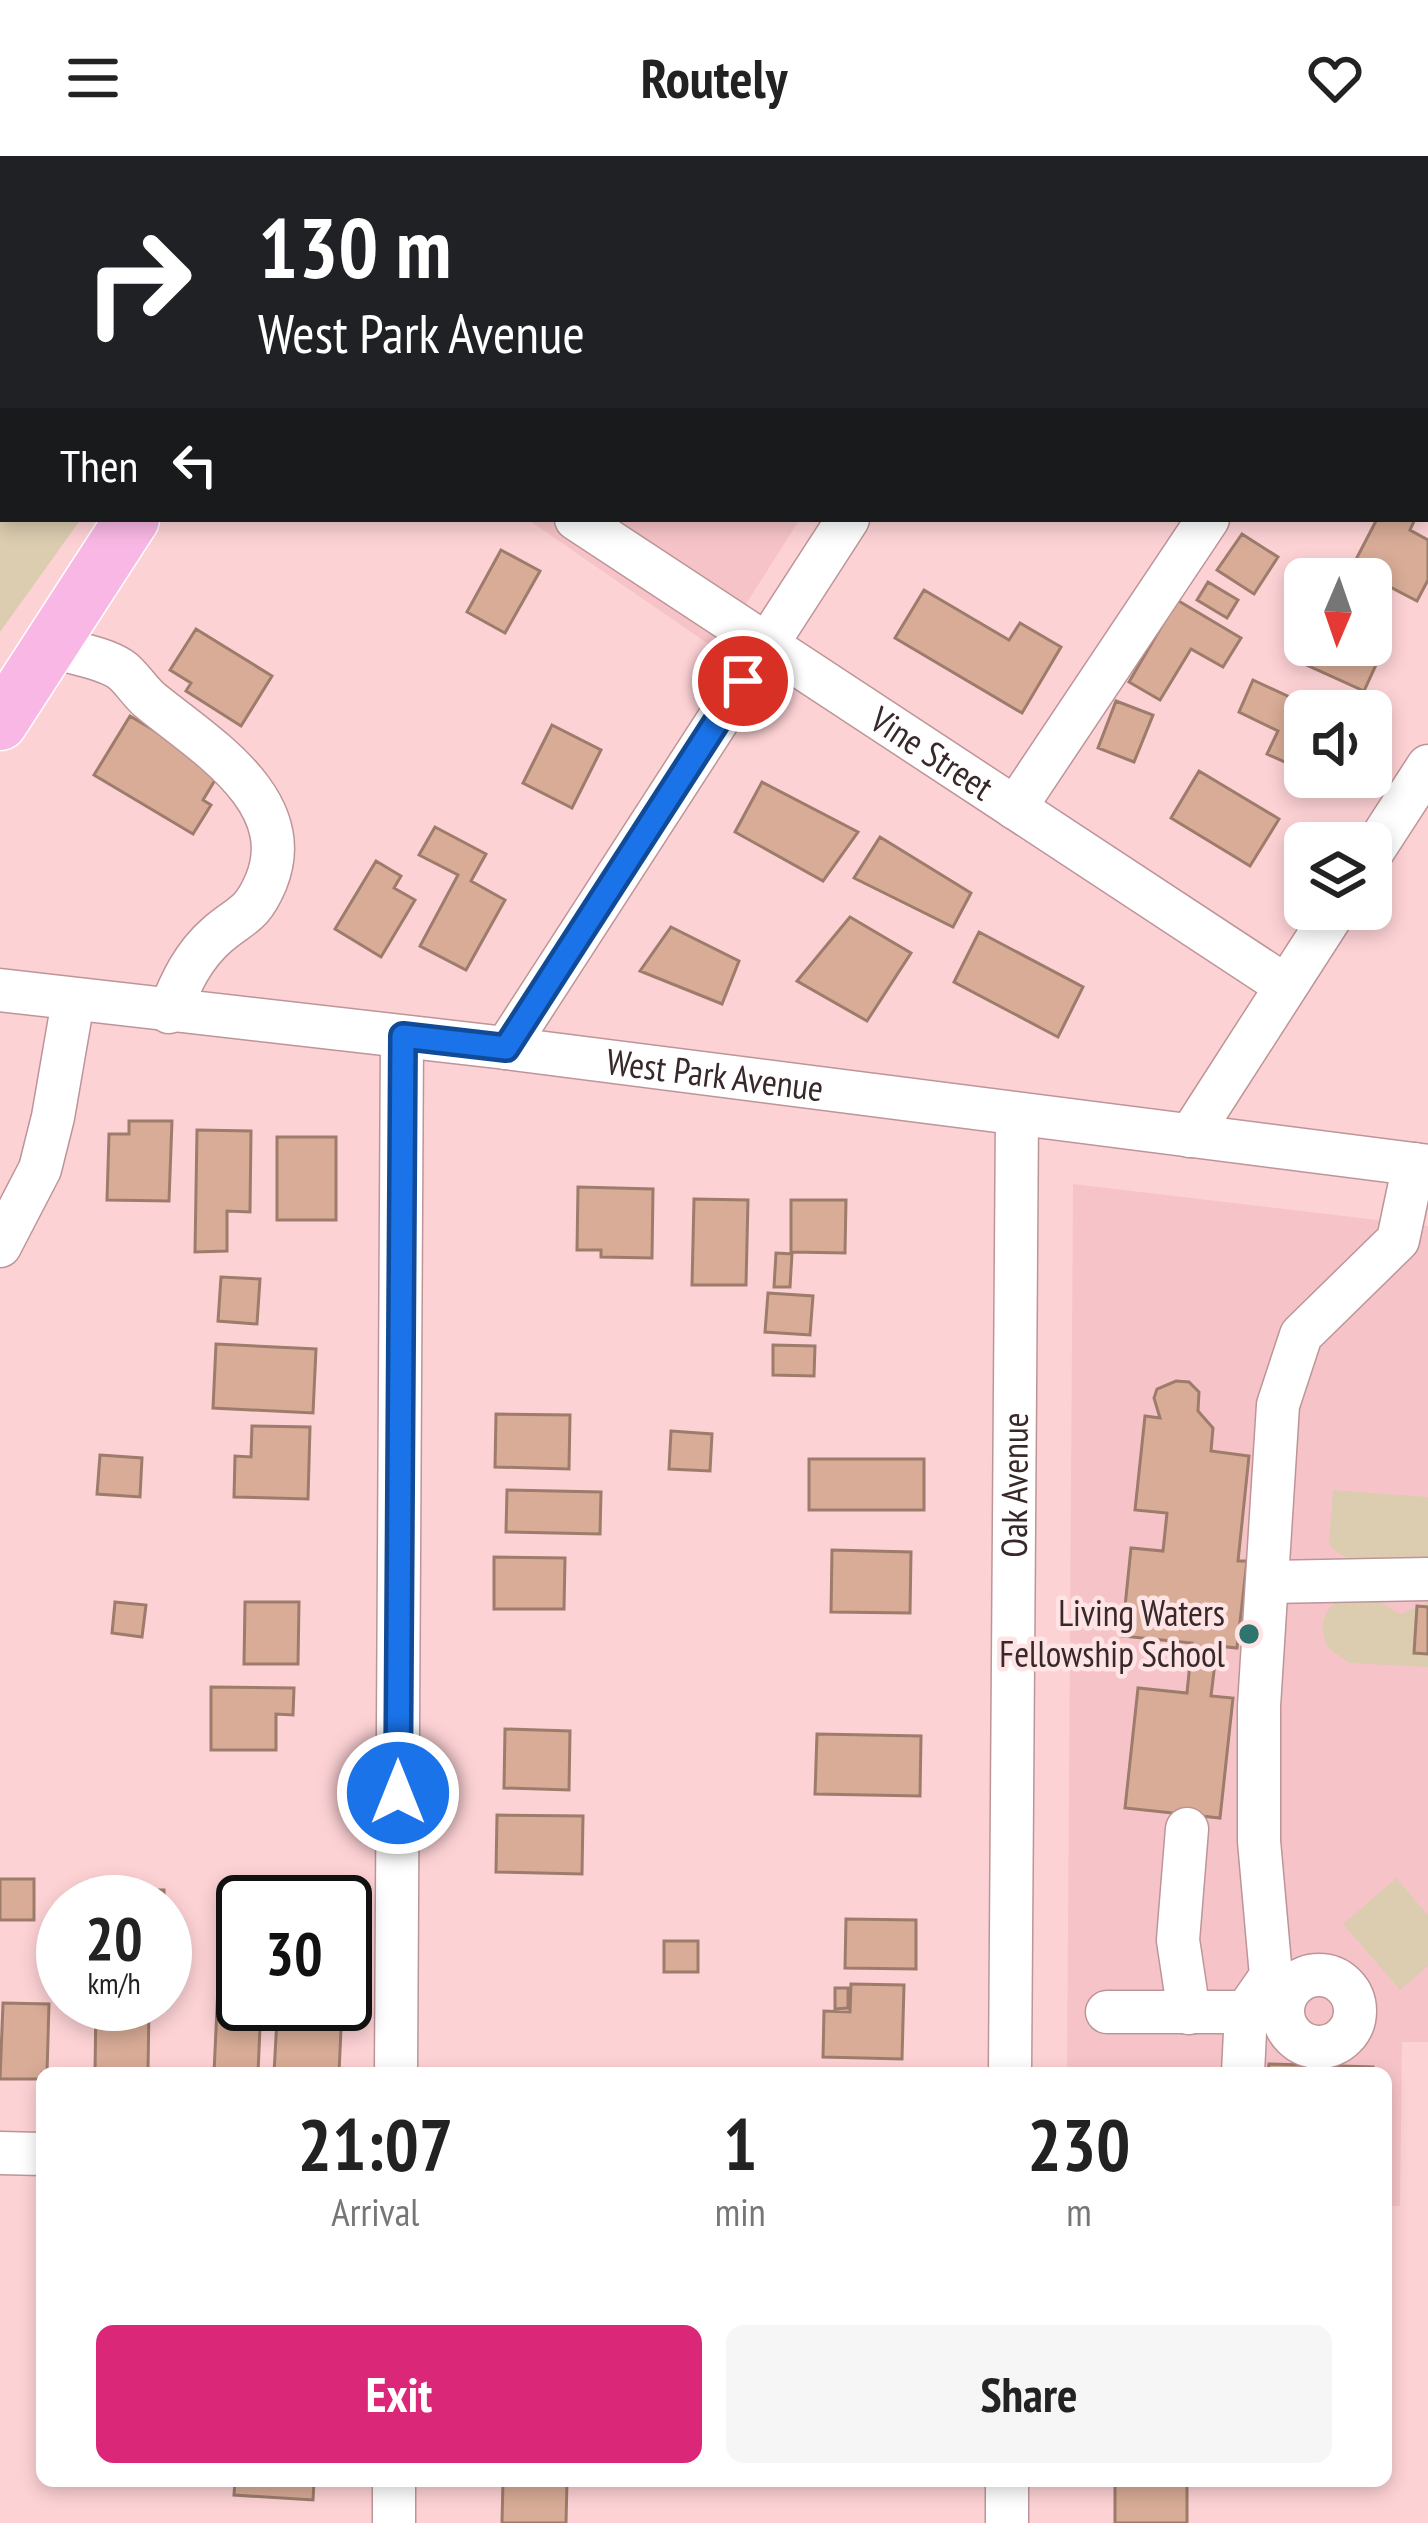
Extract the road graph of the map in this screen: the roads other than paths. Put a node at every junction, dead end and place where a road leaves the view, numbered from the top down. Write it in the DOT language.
graph roads {
  1 [pos="130,522"];
  2 [pos="581,522"];
  3 [pos="846,522"];
  4 [pos="1206,522"];
  5 [pos="767,644"];
  6 [pos="50,646"];
  7 [pos="0,723"];
  8 [pos="1428,766"];
  9 [pos="1015,808"];
  10 [pos="1392,822"];
  11 [pos="1322,930"];
  12 [pos="203,954"];
  13 [pos="1286,986"];
  14 [pos="0,990"];
  15 [pos="73,1001"];
  16 [pos="169,1012"];
  17 [pos="225,1018"];
  18 [pos="403,1036"];
  19 [pos="506,1048"];
  20 [pos="1017,1115"];
  21 [pos="1190,1136"];
  22 [pos="1421,1165"];
  23 [pos="0,1246"];
  24 [pos="1428,1580"];
  25 [pos="1268,1582"];
  26 [pos="1186,1829"];
  27 [pos="1107,2012"];
  28 [pos="1246,2012"];
  29 [pos="1189,2013"];
  30 [pos="396,2067"];
  31 [pos="1010,2067"];
  32 [pos="1243,2067"];
  33 [pos="0,2152"];
  34 [pos="36,2154"];
  35 [pos="394,2487"];
  36 [pos="1007,2487"];
  37 [pos="394,2523"];
  38 [pos="1006,2523"];
  1 -- 6 [label="main road"];
  2 -- 5 [label="street, Vine Street"];
  3 -- 5 [label="street"];
  4 -- 9 [label="street"];
  5 -- 9 [label="street, Vine Street"];
  5 -- 19 [label="street"];
  6 -- 7 [label="main road"];
  6 -- 12 [label="street"];
  8 -- 10 [label="street"];
  9 -- 13 [label="street, Vine Street"];
  11 -- 13 [label="street"];
  12 -- 16 [label="street"];
  12 -- 17 [label="street"];
  13 -- 21 [label="street"];
  14 -- 15 [label="street, West Park Avenue"];
  15 -- 16 [label="street, West Park Avenue"];
  15 -- 23 [label="street"];
  16 -- 17 [label="street, West Park Avenue"];
  17 -- 18 [label="street, West Park Avenue"];
  18 -- 19 [label="street, West Park Avenue"];
  18 -- 30 [label="street"];
  19 -- 20 [label="street, West Park Avenue"];
  20 -- 21 [label="street, West Park Avenue"];
  20 -- 31 [label="street, Oak Avenue"];
  21 -- 22 [label="street, West Park Avenue"];
  22 -- 25 [label="street"];
  24 -- 25 [label="street"];
  25 -- 28 [label="street"];
  26 -- 29 [label="street"];
  27 -- 29 [label="street"];
  28 -- 29 [label="street"];
  28 -- 32 [label="street"];
  33 -- 34 [label="street"];
  35 -- 37 [label="street"];
  36 -- 38 [label="street"];
}
